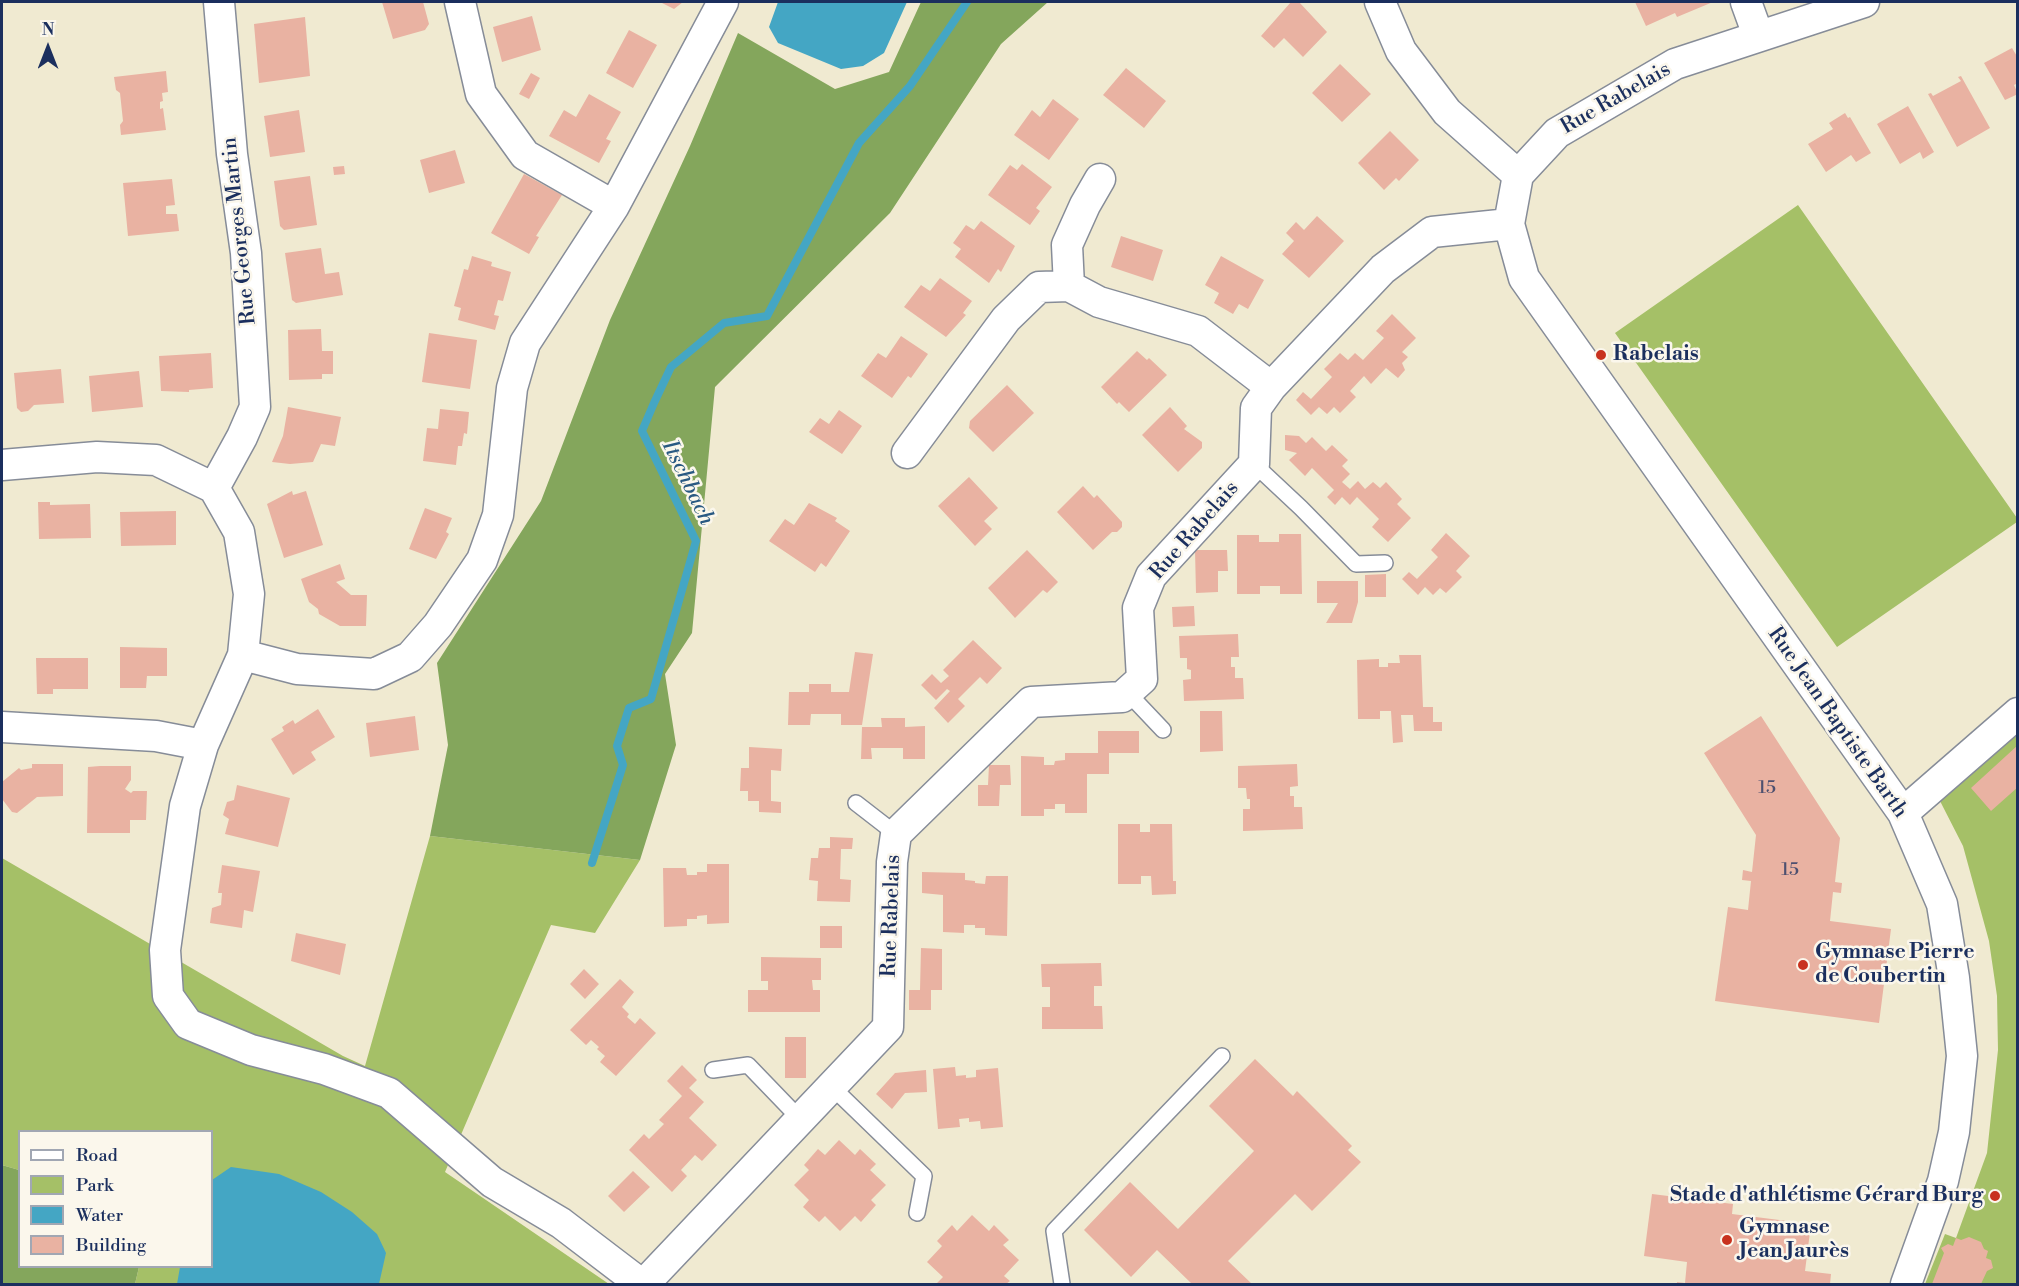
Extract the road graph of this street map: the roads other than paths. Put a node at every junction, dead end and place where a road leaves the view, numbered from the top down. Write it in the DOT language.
graph roads {
  1 [pos="219,2"];
  2 [pos="460,2"];
  3 [pos="723,2"];
  4 [pos="1380,2"];
  5 [pos="1746,2"];
  6 [pos="1864,2"];
  7 [pos="1758,35"];
  8 [pos="1518,175"];
  9 [pos="1100,179"];
  10 [pos="614,206"];
  11 [pos="1509,224"];
  12 [pos="1069,286"];
  13 [pos="1271,387"];
  14 [pos="907,453"];
  15 [pos="1254,464"];
  16 [pos="2,465"];
  17 [pos="214,488"];
  18 [pos="1385,564"];
  19 [pos="243,655"];
  20 [pos="1127,692"];
  21 [pos="2018,713"];
  22 [pos="2,727"];
  23 [pos="1162,730"];
  24 [pos="203,745"];
  25 [pos="856,803"];
  26 [pos="1903,813"];
  27 [pos="896,834"];
  28 [pos="1222,1056"];
  29 [pos="713,1070"];
  30 [pos="832,1087"];
  31 [pos="801,1120"];
  32 [pos="917,1213"];
  33 [pos="643,1284"];
  34 [pos="1062,1284"];
  35 [pos="1906,1284"];
  1 -- 17 [label="street, Rue Georges Martin"];
  2 -- 10 [label="street"];
  3 -- 10 [label="street"];
  4 -- 8 [label="street"];
  5 -- 7 [label="street"];
  6 -- 7 [label="street, Rue Rabelais"];
  7 -- 8 [label="street, Rue Rabelais"];
  8 -- 11 [label="street"];
  9 -- 12 [label="street"];
  10 -- 19 [label="street"];
  11 -- 13 [label="street, Rue Rabelais"];
  11 -- 26 [label="street, Rue Jean Baptiste Barth"];
  12 -- 13 [label="street"];
  12 -- 14 [label="street"];
  13 -- 15 [label="street, Rue Rabelais"];
  15 -- 18 [label="lane"];
  15 -- 20 [label="street, Rue Rabelais"];
  16 -- 17 [label="street"];
  17 -- 19 [label="street"];
  19 -- 24 [label="street"];
  20 -- 23 [label="lane"];
  20 -- 27 [label="street, Rue Rabelais"];
  21 -- 26 [label="street"];
  22 -- 24 [label="street"];
  24 -- 33 [label="street"];
  25 -- 27 [label="lane"];
  26 -- 35 [label="street, Rue Jean Baptiste Barth"];
  27 -- 30 [label="street, Rue Rabelais"];
  28 -- 34 [label="lane"];
  29 -- 31 [label="lane"];
  30 -- 31 [label="street, Rue Rabelais"];
  30 -- 32 [label="lane"];
  31 -- 33 [label="street, Rue Rabelais"];
}
